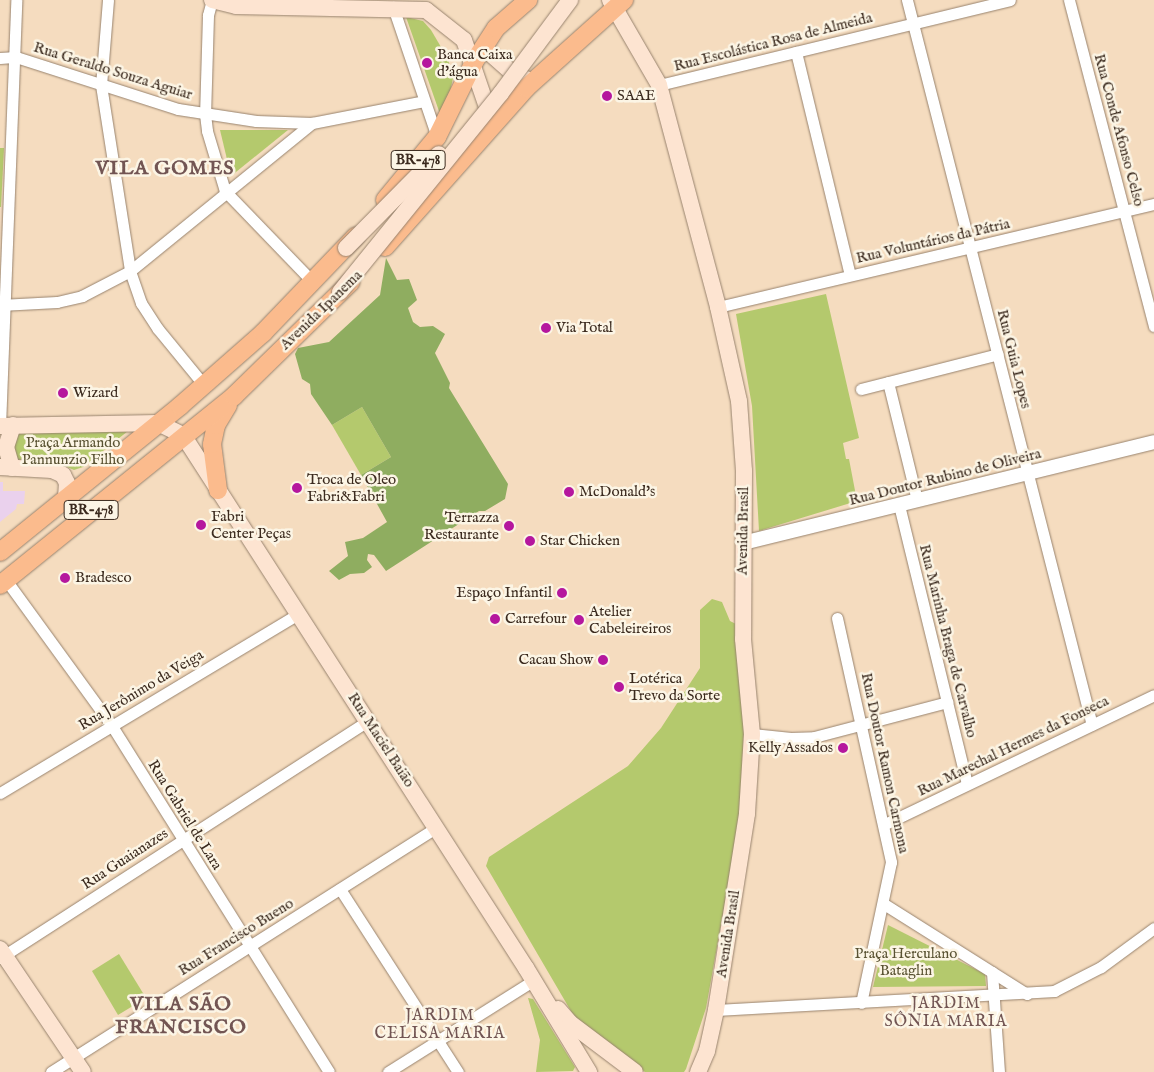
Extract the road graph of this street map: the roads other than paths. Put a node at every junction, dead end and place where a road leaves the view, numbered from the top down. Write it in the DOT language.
graph roads {
  1 [pos="16,0"];
  2 [pos="108,0"];
  3 [pos="212,0"];
  4 [pos="528,0"];
  5 [pos="558,0"];
  6 [pos="570,0"];
  7 [pos="907,0"];
  8 [pos="1010,0"];
  9 [pos="1069,0"];
  10 [pos="616,2"];
  11 [pos="393,6"];
  12 [pos="913,23"];
  13 [pos="594,24"];
  14 [pos="628,28"];
  15 [pos="796,52"];
  16 [pos="479,55"];
  17 [pos="16,57"];
  18 [pos="0,58"];
  19 [pos="535,80"];
  20 [pos="100,85"];
  21 [pos="659,85"];
  22 [pos="424,101"];
  23 [pos="206,114"];
  24 [pos="312,123"];
  25 [pos="494,127"];
  26 [pos="436,137"];
  27 [pos="5,144"];
  28 [pos="225,191"];
  29 [pos="1154,204"];
  30 [pos="5,210"];
  31 [pos="1124,211"];
  32 [pos="346,248"];
  33 [pos="970,248"];
  34 [pos="130,271"];
  35 [pos="850,275"];
  36 [pos="313,282"];
  37 [pos="340,292"];
  38 [pos="3,304"];
  39 [pos="718,307"];
  40 [pos="1154,326"];
  41 [pos="998,354"];
  42 [pos="888,382"];
  43 [pos="204,385"];
  44 [pos="861,389"];
  45 [pos="234,396"];
  46 [pos="158,423"];
  47 [pos="4,427"];
  48 [pos="183,435"];
  49 [pos="1154,442"];
  50 [pos="6,468"];
  51 [pos="1028,473"];
  52 [pos="218,490"];
  53 [pos="66,498"];
  54 [pos="918,500"];
  55 [pos="899,504"];
  56 [pos="743,543"];
  57 [pos="0,552"];
  58 [pos="3,583"];
  59 [pos="299,613"];
  60 [pos="837,618"];
  61 [pos="1154,695"];
  62 [pos="947,702"];
  63 [pos="368,721"];
  64 [pos="862,725"];
  65 [pos="1092,725"];
  66 [pos="112,726"];
  67 [pos="752,734"];
  68 [pos="967,784"];
  69 [pos="0,793"];
  70 [pos="885,824"];
  71 [pos="437,827"];
  72 [pos="183,840"];
  73 [pos="340,889"];
  74 [pos="884,904"];
  75 [pos="1154,928"];
  76 [pos="250,946"];
  77 [pos="1,954"];
  78 [pos="992,972"];
  79 [pos="534,980"];
  80 [pos="1027,994"];
  81 [pos="994,995"];
  82 [pos="861,1003"];
  83 [pos="716,1010"];
  84 [pos="437,1040"];
  85 [pos="74,1058"];
  86 [pos="52,1072"];
  87 [pos="83,1072"];
  88 [pos="329,1072"];
  89 [pos="388,1072"];
  90 [pos="458,1072"];
  91 [pos="589,1072"];
  92 [pos="636,1072"];
  93 [pos="698,1072"];
  94 [pos="999,1072"];
  1 -- 17 [label="street"];
  2 -- 20 [label="street"];
  3 -- 11 [label="main road"];
  3 -- 23 [label="street"];
  4 -- 16 [label="main road, Avenida Ipanema / BR-478"];
  5 -- 32 [label="main road, bridge"];
  6 -- 37 [label="main road, bridge"];
  7 -- 12 [label="street, Rua Guia Lopes"];
  8 -- 12 [label="street, Rua Escolástica Rosa de Almeida"];
  9 -- 31 [label="street, Rua Conde Afonso Celso"];
  10 -- 13 [label="main road, Avenida Ipanema / BR-478"];
  10 -- 14 [label="main road, Avenida Brasil"];
  11 -- 16 [label="main road"];
  11 -- 22 [label="street"];
  12 -- 15 [label="street, Rua Escolástica Rosa de Almeida"];
  12 -- 33 [label="street, Rua Guia Lopes"];
  13 -- 14 [label="main road"];
  13 -- 19 [label="main road, Avenida Ipanema / BR-478"];
  14 -- 21 [label="main road, Avenida Brasil"];
  15 -- 21 [label="street, Rua Escolástica Rosa de Almeida"];
  15 -- 35 [label="street"];
  16 -- 19 [label="main road"];
  16 -- 25 [label="main road"];
  16 -- 26 [label="main road, Avenida Ipanema / BR-478"];
  17 -- 18 [label="street, Rua Geraldo Souza Aguiar"];
  17 -- 20 [label="street, Rua Geraldo Souza Aguiar"];
  17 -- 27 [label="street"];
  19 -- 25 [label="main road, Avenida Ipanema / BR-478"];
  20 -- 23 [label="street, Rua Geraldo Souza Aguiar"];
  20 -- 34 [label="street"];
  21 -- 39 [label="main road, Avenida Brasil"];
  22 -- 24 [label="street, Rua Geraldo Souza Aguiar"];
  22 -- 26 [label="street"];
  23 -- 24 [label="street, Rua Geraldo Souza Aguiar"];
  23 -- 28 [label="street"];
  24 -- 28 [label="street"];
  25 -- 37 [label="main road, Avenida Ipanema / BR-478"];
  26 -- 32 [label="main road, Avenida Ipanema / BR-478"];
  27 -- 30 [label="street"];
  28 -- 34 [label="street"];
  28 -- 36 [label="street"];
  29 -- 31 [label="street, Rua Voluntários da Pátria"];
  30 -- 38 [label="street"];
  31 -- 33 [label="street, Rua Voluntários da Pátria"];
  31 -- 40 [label="street, Rua Conde Afonso Celso"];
  32 -- 36 [label="main road, Avenida Ipanema / BR-478"];
  33 -- 35 [label="street, Rua Voluntários da Pátria"];
  33 -- 41 [label="street, Rua Guia Lopes"];
  34 -- 38 [label="street"];
  34 -- 43 [label="street"];
  35 -- 39 [label="street, Rua Voluntários da Pátria"];
  36 -- 43 [label="main road, Avenida Ipanema / BR-478"];
  37 -- 45 [label="main road, Avenida Ipanema / BR-478"];
  38 -- 47 [label="street"];
  39 -- 56 [label="main road, Avenida Brasil"];
  41 -- 42 [label="street"];
  41 -- 51 [label="street, Rua Guia Lopes"];
  42 -- 44 [label="street"];
  42 -- 54 [label="street"];
  43 -- 46 [label="main road, Avenida Ipanema / BR-478"];
  45 -- 48 [label="main road, Avenida Ipanema / BR-478"];
  45 -- 52 [label="main road"];
  46 -- 47 [label="main road"];
  46 -- 48 [label="main road"];
  46 -- 53 [label="main road, Avenida Ipanema / BR-478"];
  47 -- 50 [label="main road"];
  48 -- 52 [label="main road, Rua Maciel Baião"];
  48 -- 58 [label="main road, Avenida Ipanema / BR-478"];
  49 -- 51 [label="street, Rua Doutor Rubino de Oliveira"];
  50 -- 53 [label="main road"];
  51 -- 54 [label="street, Rua Doutor Rubino de Oliveira"];
  51 -- 65 [label="street, Rua Guia Lopes"];
  52 -- 59 [label="main road, Rua Maciel Baião"];
  53 -- 57 [label="main road, Avenida Ipanema / BR-478"];
  54 -- 55 [label="street, Rua Doutor Rubino de Oliveira"];
  55 -- 56 [label="street, Rua Doutor Rubino de Oliveira"];
  55 -- 62 [label="street, Rua Marinha Braga de Carvalho"];
  56 -- 67 [label="main road, Avenida Brasil"];
  58 -- 66 [label="street, Rua Gabriel de Lara"];
  59 -- 63 [label="main road, Rua Maciel Baião"];
  59 -- 66 [label="street, Rua Jerônimo da Veiga"];
  60 -- 64 [label="street, Rua Doutor Ramon Carmona"];
  61 -- 65 [label="street, Rua Marechal Hermes da Fonseca"];
  62 -- 64 [label="street"];
  62 -- 68 [label="street, Rua Marinha Braga de Carvalho"];
  63 -- 71 [label="main road, Rua Maciel Baião"];
  63 -- 72 [label="street, Rua Guaianazes"];
  64 -- 67 [label="street"];
  64 -- 70 [label="street, Rua Doutor Ramon Carmona"];
  65 -- 68 [label="street, Rua Marechal Hermes da Fonseca"];
  66 -- 69 [label="street, Rua Jerônimo da Veiga"];
  66 -- 72 [label="street, Rua Gabriel de Lara"];
  67 -- 83 [label="main road, Avenida Brasil"];
  68 -- 70 [label="street, Rua Marechal Hermes da Fonseca"];
  70 -- 74 [label="street, Rua Doutor Ramon Carmona"];
  71 -- 73 [label="street, Rua Francisco Bueno"];
  71 -- 79 [label="main road, Rua Maciel Baião"];
  72 -- 76 [label="street, Rua Gabriel de Lara"];
  72 -- 77 [label="street, Rua Guaianazes"];
  73 -- 76 [label="street, Rua Francisco Bueno"];
  73 -- 84 [label="street"];
  74 -- 78 [label="street"];
  74 -- 82 [label="street, Rua Doutor Ramon Carmona"];
  75 -- 80 [label="street"];
  76 -- 85 [label="street, Rua Francisco Bueno"];
  76 -- 88 [label="street, Rua Gabriel de Lara"];
  77 -- 85 [label="main road"];
  78 -- 80 [label="street"];
  78 -- 81 [label="street"];
  79 -- 84 [label="street"];
  79 -- 91 [label="main road, Rua Maciel Baião"];
  79 -- 92 [label="main road"];
  80 -- 81 [label="street"];
  81 -- 82 [label="street"];
  81 -- 94 [label="street"];
  82 -- 83 [label="street"];
  83 -- 93 [label="main road, Avenida Brasil"];
  84 -- 89 [label="street"];
  84 -- 90 [label="street"];
  85 -- 86 [label="street, Rua Francisco Bueno"];
  85 -- 87 [label="main road"];
}
